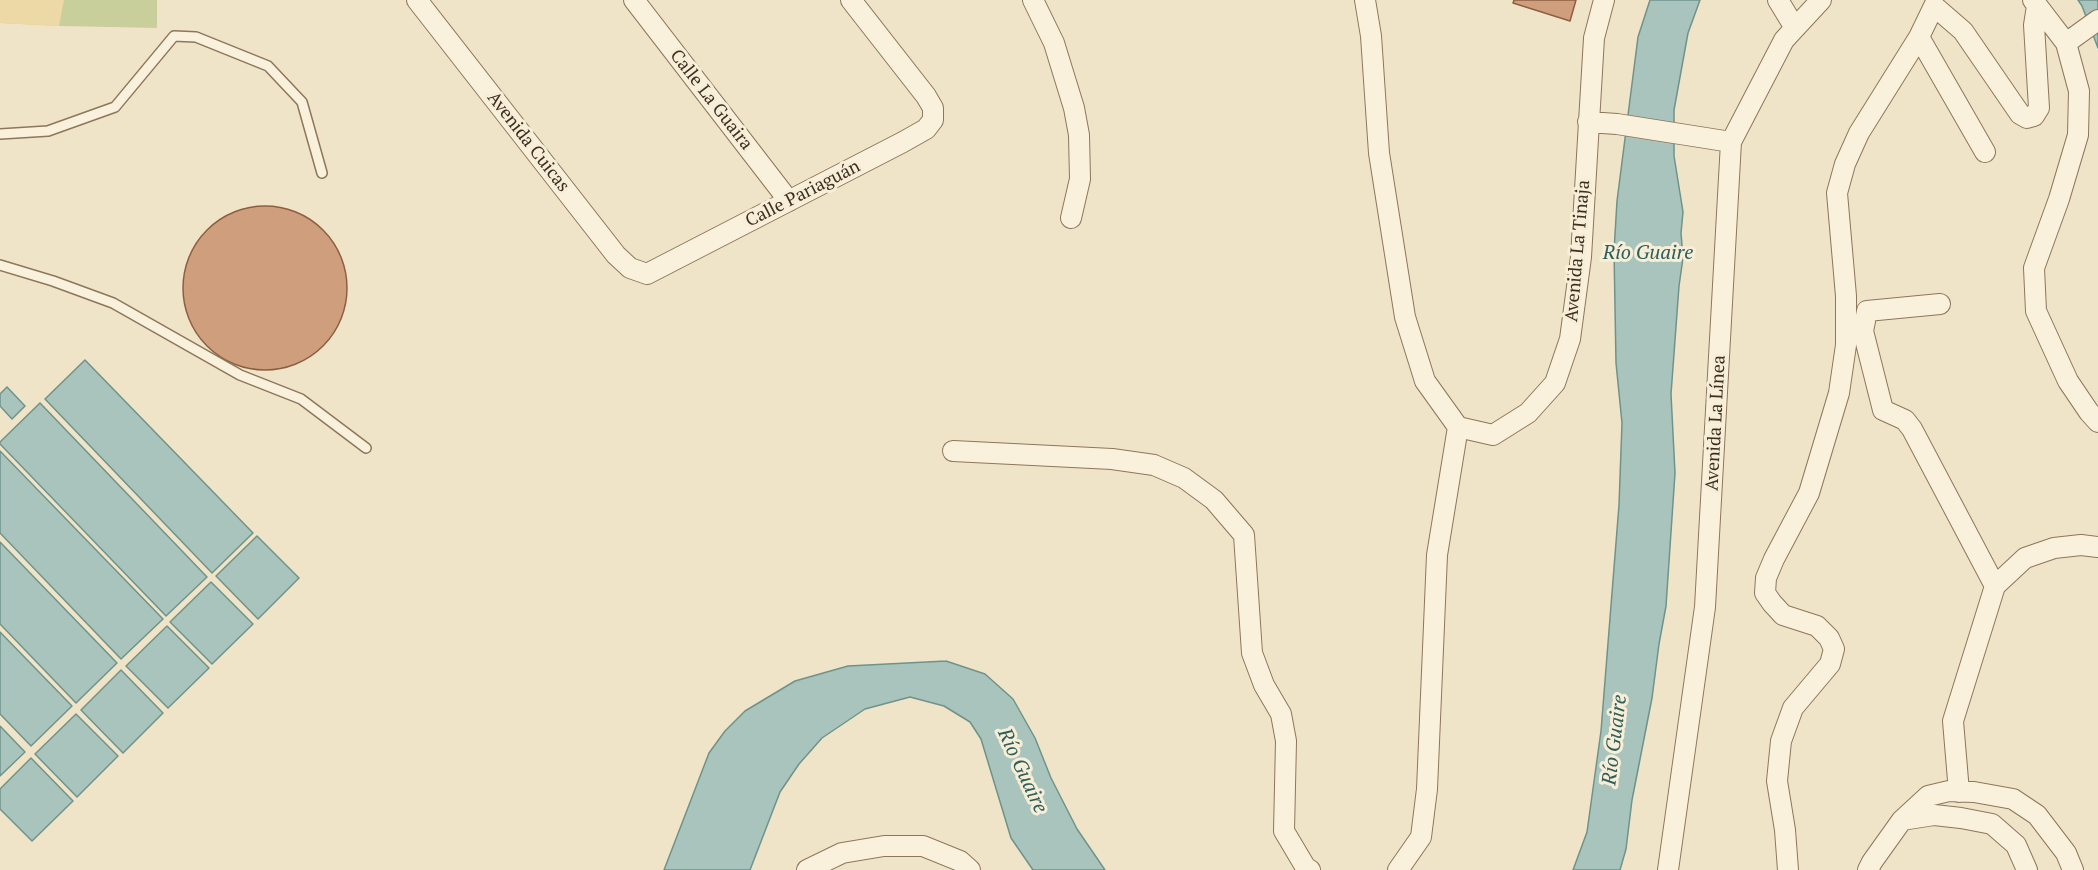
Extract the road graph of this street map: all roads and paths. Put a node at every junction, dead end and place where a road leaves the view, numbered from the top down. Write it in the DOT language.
graph roads {
  1 [pos="417,0"];
  2 [pos="634,0"];
  3 [pos="850,0"];
  4 [pos="1033,0"];
  5 [pos="1365,0"];
  6 [pos="1604,0"];
  7 [pos="1778,0"];
  8 [pos="1821,0"];
  9 [pos="2035,3"];
  10 [pos="2093,23"];
  11 [pos="1795,28"];
  12 [pos="1919,37"];
  13 [pos="2066,43"];
  14 [pos="1588,122"];
  15 [pos="0,134"];
  16 [pos="1731,142"];
  17 [pos="1985,152"];
  18 [pos="322,173"];
  19 [pos="789,201"];
  20 [pos="1071,218"];
  21 [pos="0,265"];
  22 [pos="647,274"];
  23 [pos="1940,304"];
  24 [pos="2095,414"];
  25 [pos="1458,427"];
  26 [pos="366,448"];
  27 [pos="952,451"];
  28 [pos="2098,547"];
  29 [pos="1995,586"];
  30 [pos="1959,792"];
  31 [pos="1902,820"];
  32 [pos="807,870"];
  33 [pos="970,870"];
  34 [pos="1310,870"];
  35 [pos="1398,870"];
  36 [pos="1668,870"];
  37 [pos="1788,870"];
  38 [pos="1868,870"];
  39 [pos="2027,870"];
  40 [pos="2073,870"];
  1 -- 22 [label="street, Avenida Cuicas"];
  2 -- 19 [label="street, Calle La Guaira"];
  3 -- 19 [label="street, Calle Pariaguán"];
  4 -- 20 [label="street"];
  5 -- 25 [label="street"];
  6 -- 14 [label="street, Avenida La Tinaja"];
  7 -- 11 [label="street"];
  8 -- 11 [label="street, Avenida La Línea"];
  9 -- 12 [label="street"];
  9 -- 13 [label="street"];
  10 -- 13 [label="street"];
  11 -- 16 [label="street, Avenida La Línea"];
  12 -- 17 [label="street"];
  12 -- 37 [label="street"];
  13 -- 24 [label="street"];
  14 -- 16 [label="street"];
  14 -- 25 [label="street, Avenida La Tinaja"];
  15 -- 18 [label="lane"];
  16 -- 36 [label="street, Avenida La Línea"];
  19 -- 22 [label="street, Calle Pariaguán"];
  21 -- 26 [label="lane"];
  23 -- 29 [label="street"];
  25 -- 35 [label="street"];
  27 -- 34 [label="street"];
  28 -- 29 [label="street"];
  29 -- 30 [label="street"];
  30 -- 31 [label="street"];
  30 -- 40 [label="street"];
  31 -- 38 [label="street"];
  31 -- 39 [label="street"];
  32 -- 33 [label="street"];
}
